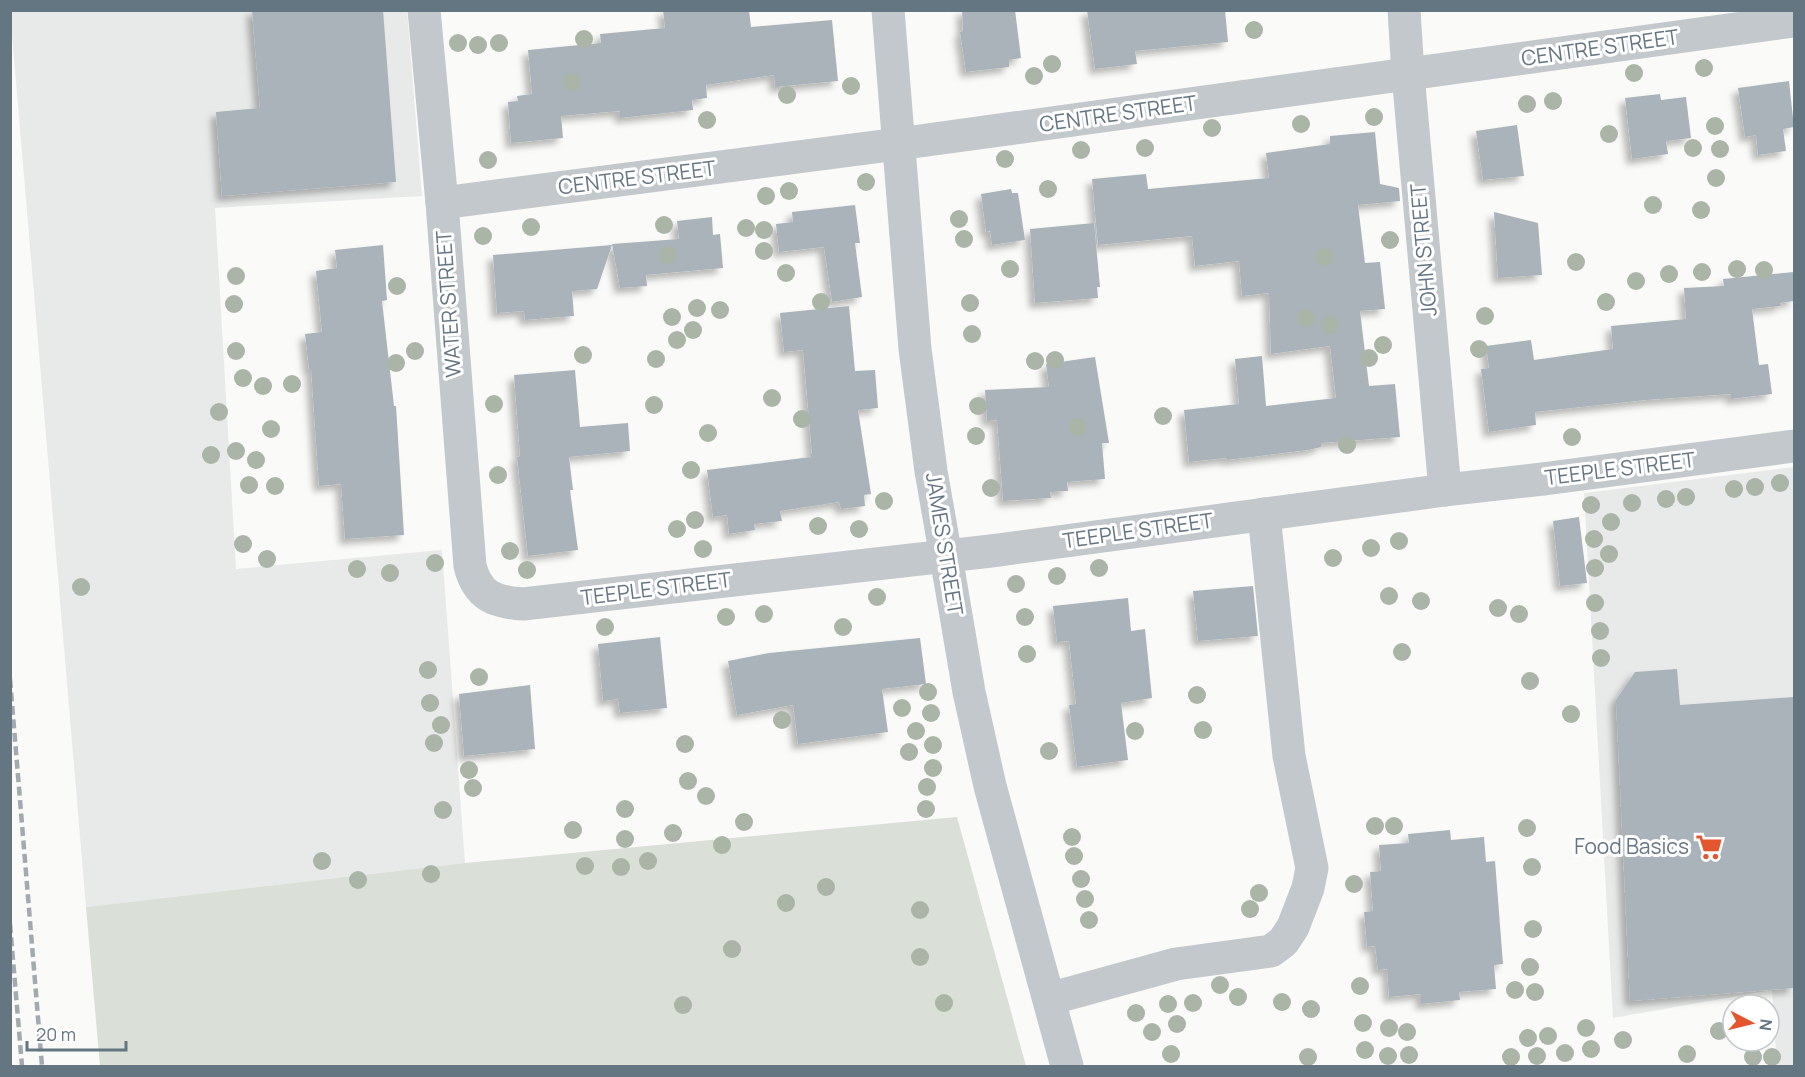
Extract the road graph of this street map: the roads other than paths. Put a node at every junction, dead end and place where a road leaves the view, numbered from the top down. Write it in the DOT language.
graph roads {
  1 [pos="424,10"];
  2 [pos="888,10"];
  3 [pos="1404,10"];
  4 [pos="1794,21"];
  5 [pos="1408,74"];
  6 [pos="898,144"];
  7 [pos="442,203"];
  8 [pos="1794,446"];
  9 [pos="1445,490"];
  10 [pos="1264,514"];
  11 [pos="946,555"];
  12 [pos="484,592"];
  13 [pos="1049,999"];
  14 [pos="1067,1066"];
  1 -- 7 [label="street, WATER STREET"];
  2 -- 6 [label="street, JAMES STREET"];
  3 -- 5 [label="street, JOHN STREET"];
  4 -- 5 [label="street, CENTRE STREET"];
  5 -- 6 [label="street, CENTRE STREET"];
  5 -- 9 [label="street, JOHN STREET"];
  6 -- 7 [label="street, CENTRE STREET"];
  6 -- 11 [label="street, JAMES STREET"];
  7 -- 12 [label="street, WATER STREET"];
  8 -- 9 [label="street, TEEPLE STREET"];
  9 -- 10 [label="street, TEEPLE STREET"];
  10 -- 11 [label="street, TEEPLE STREET"];
  10 -- 13 [label="street"];
  11 -- 12 [label="street, TEEPLE STREET"];
  11 -- 13 [label="street, JAMES STREET"];
  13 -- 14 [label="street, JAMES STREET"];
}
